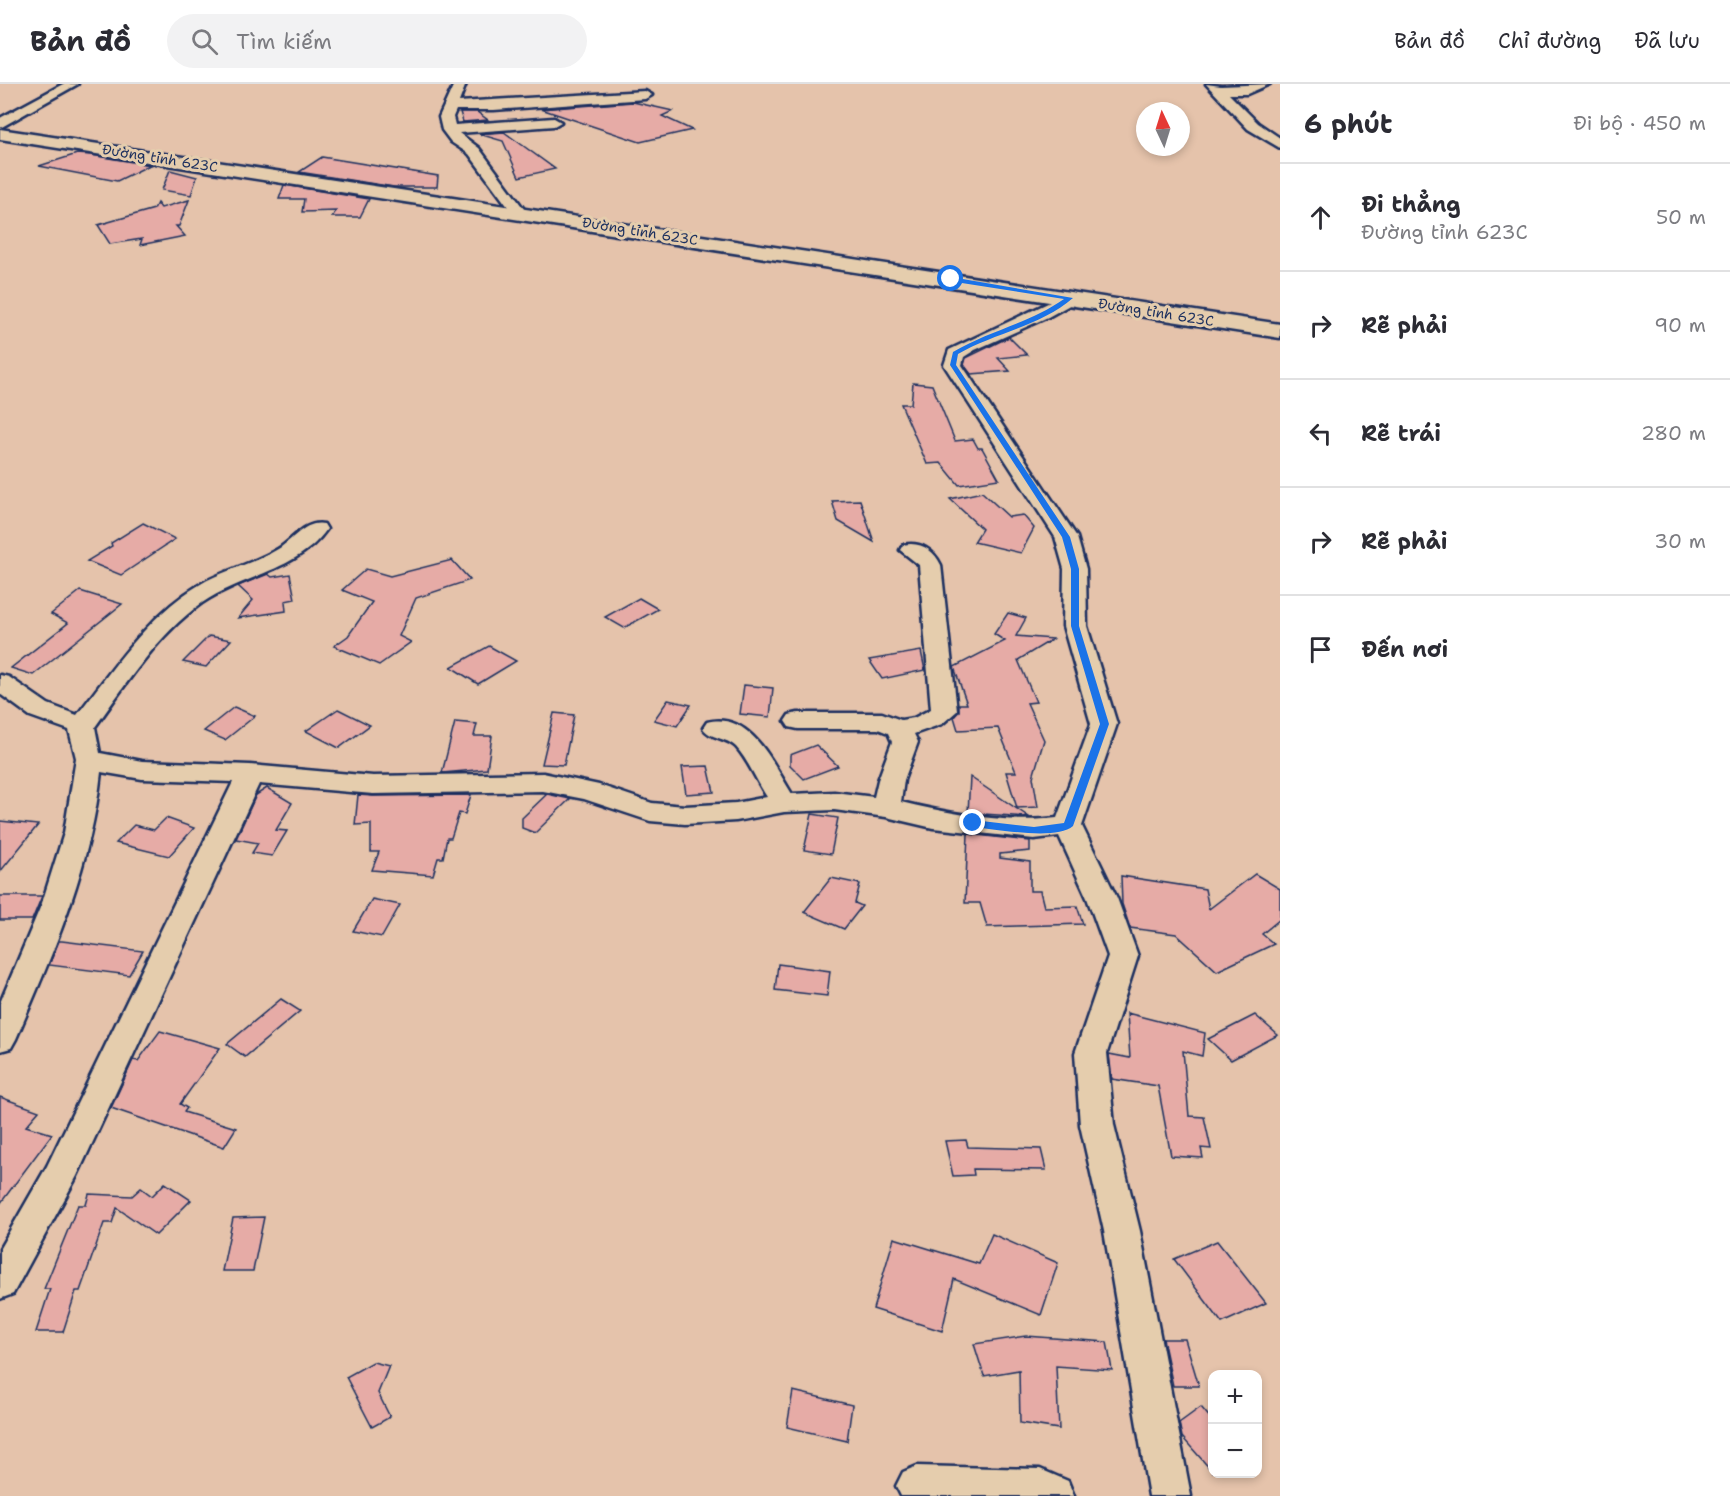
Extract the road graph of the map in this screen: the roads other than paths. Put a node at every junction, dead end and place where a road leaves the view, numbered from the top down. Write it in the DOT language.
graph roads {
  1 [pos="72,84"];
  2 [pos="460,84"];
  3 [pos="1264,84"];
  4 [pos="1215,87"];
  5 [pos="645,95"];
  6 [pos="450,106"];
  7 [pos="554,122"];
  8 [pos="0,124"];
  9 [pos="1280,124"];
  10 [pos="1253,126"];
  11 [pos="449,130"];
  12 [pos="0,134"];
  13 [pos="1280,144"];
  14 [pos="519,212"];
  15 [pos="1070,298"];
  16 [pos="1280,332"];
  17 [pos="316,529"];
  18 [pos="911,550"];
  19 [pos="0,682"];
  20 [pos="798,721"];
  21 [pos="82,726"];
  22 [pos="716,728"];
  23 [pos="897,728"];
  24 [pos="89,758"];
  25 [pos="250,774"];
  26 [pos="784,804"];
  27 [pos="886,808"];
  28 [pos="1068,826"];
  29 [pos="0,1039"];
  30 [pos="0,1282"];
  31 [pos="917,1486"];
  32 [pos="1053,1496"];
  33 [pos="1170,1496"];
  1 -- 8 [label="street"];
  2 -- 6 [label="street"];
  3 -- 4 [label="street"];
  4 -- 10 [label="street"];
  5 -- 6 [label="street"];
  6 -- 11 [label="street"];
  7 -- 11 [label="street"];
  9 -- 10 [label="street"];
  10 -- 13 [label="street"];
  11 -- 14 [label="street"];
  12 -- 14 [label="main road, Đường tỉnh 623C"];
  14 -- 15 [label="main road, Đường tỉnh 623C"];
  15 -- 16 [label="main road, Đường tỉnh 623C"];
  15 -- 28 [label="street"];
  17 -- 21 [label="street"];
  18 -- 23 [label="street"];
  19 -- 21 [label="street"];
  20 -- 23 [label="street"];
  21 -- 24 [label="street"];
  22 -- 26 [label="street"];
  23 -- 27 [label="street"];
  24 -- 25 [label="street"];
  24 -- 29 [label="street"];
  25 -- 26 [label="street"];
  25 -- 30 [label="street"];
  26 -- 27 [label="street"];
  27 -- 28 [label="street"];
  28 -- 33 [label="street"];
  31 -- 32 [label="street"];
}
